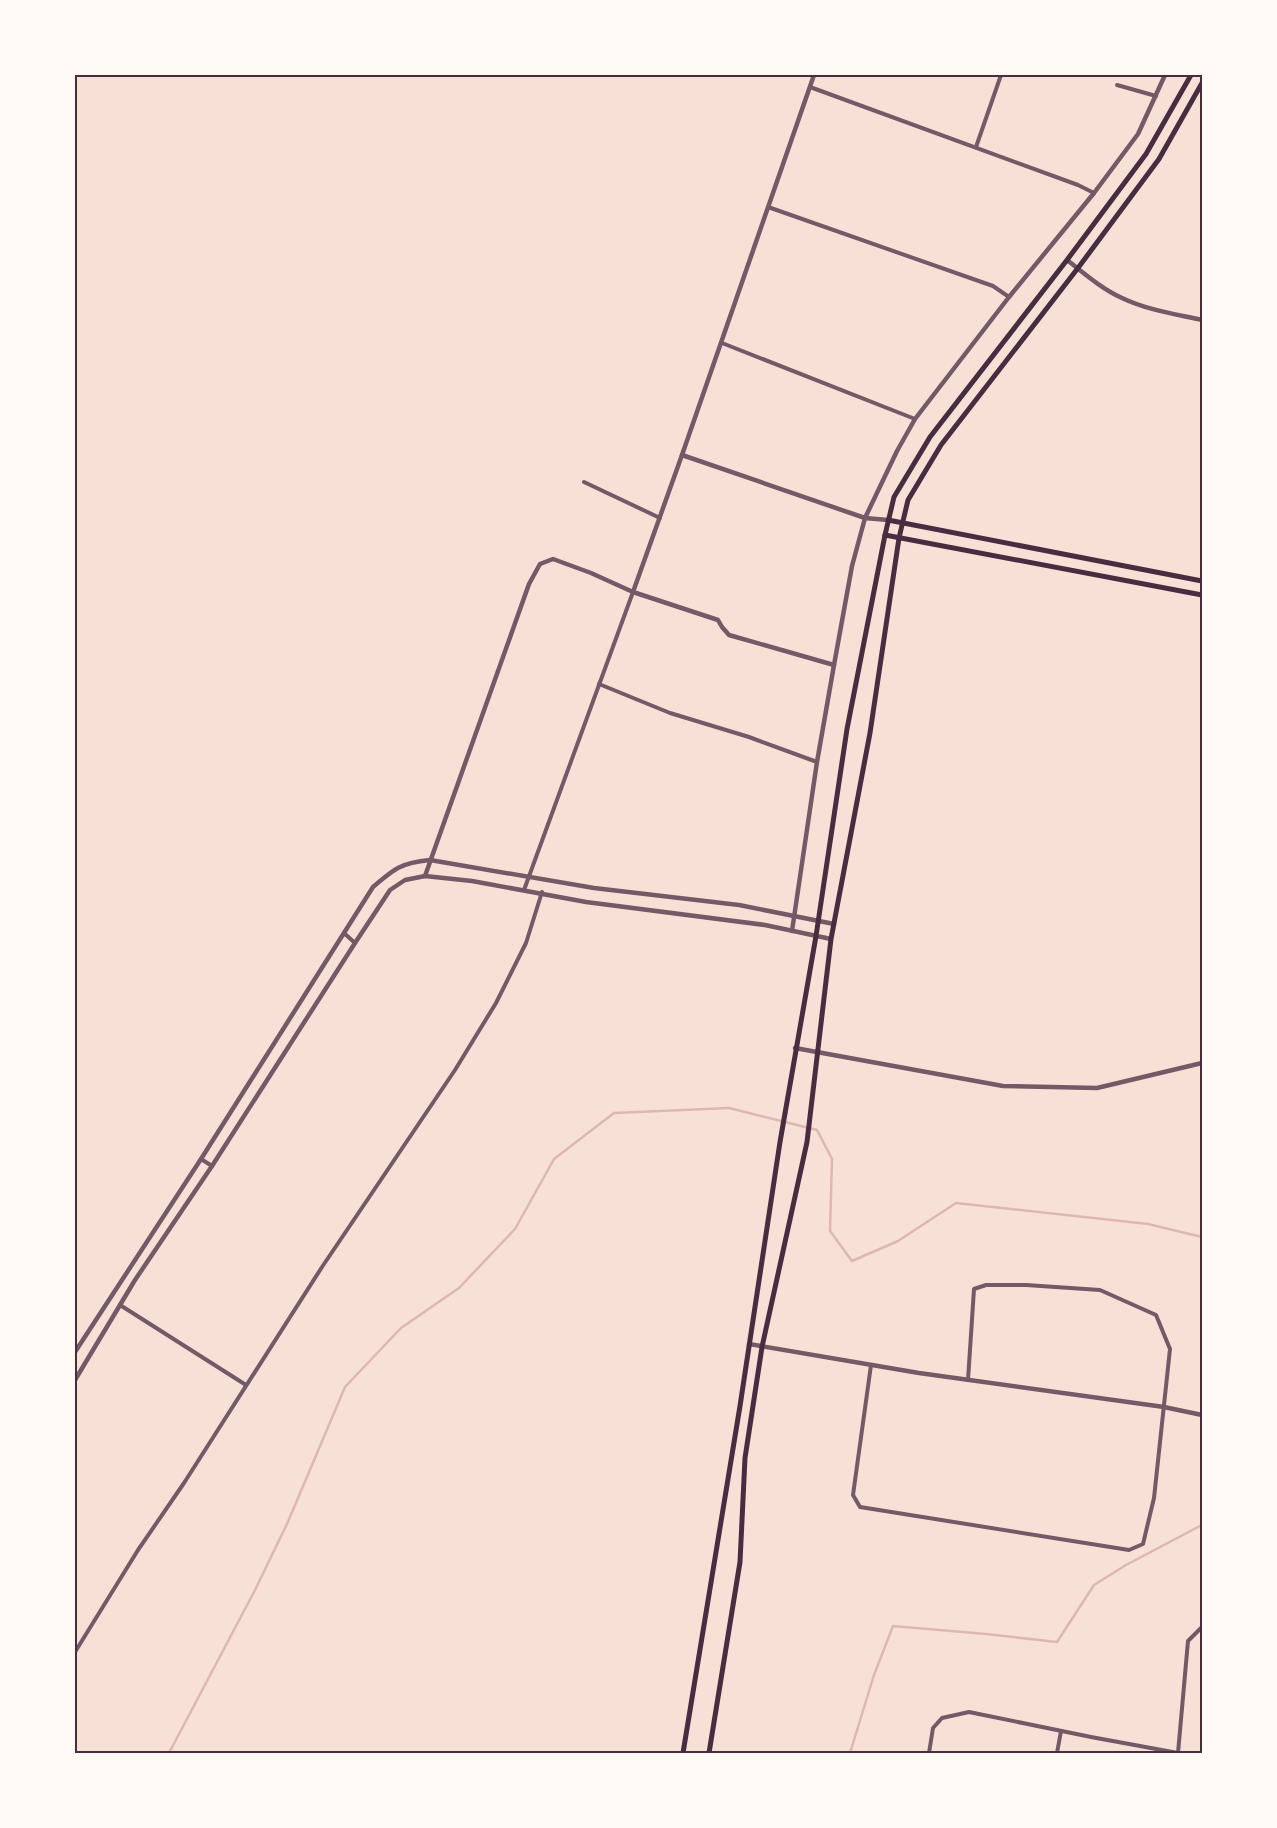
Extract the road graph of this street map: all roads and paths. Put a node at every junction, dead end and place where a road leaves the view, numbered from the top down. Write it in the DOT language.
graph roads {
  1 [pos="814,75"];
  2 [pos="1002,75"];
  3 [pos="1165,75"];
  4 [pos="1191,75"];
  5 [pos="1202,83"];
  6 [pos="1117,85"];
  7 [pos="810,86"];
  8 [pos="1156,96"];
  9 [pos="976,147"];
  10 [pos="1094,193"];
  11 [pos="768,207"];
  12 [pos="1067,260"];
  13 [pos="1078,268"];
  14 [pos="1009,297"];
  15 [pos="1202,320"];
  16 [pos="722,342"];
  17 [pos="915,419"];
  18 [pos="682,455"];
  19 [pos="584,482"];
  20 [pos="660,518"];
  21 [pos="865,518"];
  22 [pos="888,520"];
  23 [pos="902,524"];
  24 [pos="885,535"];
  25 [pos="899,538"];
  26 [pos="1202,581"];
  27 [pos="633,592"];
  28 [pos="1202,596"];
  29 [pos="834,665"];
  30 [pos="599,684"];
  31 [pos="817,762"];
  32 [pos="430,860"];
  33 [pos="425,876"];
  34 [pos="529,878"];
  35 [pos="524,890"];
  36 [pos="542,892"];
  37 [pos="794,916"];
  38 [pos="818,921"];
  39 [pos="834,924"];
  40 [pos="792,931"];
  41 [pos="345,934"];
  42 [pos="816,936"];
  43 [pos="832,939"];
  44 [pos="355,943"];
  45 [pos="795,1048"];
  46 [pos="817,1052"];
  47 [pos="1202,1063"];
  48 [pos="201,1159"];
  49 [pos="212,1166"];
  50 [pos="120,1305"];
  51 [pos="749,1344"];
  52 [pos="762,1347"];
  53 [pos="75,1352"];
  54 [pos="871,1365"];
  55 [pos="75,1380"];
  56 [pos="968,1380"];
  57 [pos="246,1385"];
  58 [pos="1164,1407"];
  59 [pos="1202,1416"];
  60 [pos="1202,1627"];
  61 [pos="75,1652"];
  62 [pos="1061,1731"];
  63 [pos="683,1753"];
  64 [pos="709,1753"];
  65 [pos="929,1753"];
  66 [pos="1058,1753"];
  67 [pos="1178,1753"];
  1 -- 7 [label="street"];
  2 -- 9 [label="street"];
  3 -- 8 [label="street"];
  4 -- 12 [label="main road"];
  5 -- 13 [label="main road"];
  6 -- 8 [label="street"];
  7 -- 9 [label="street"];
  7 -- 11 [label="street"];
  8 -- 10 [label="street"];
  9 -- 10 [label="street"];
  10 -- 14 [label="street"];
  11 -- 14 [label="street"];
  11 -- 16 [label="street"];
  12 -- 13 [label="street"];
  12 -- 22 [label="main road"];
  13 -- 15 [label="street"];
  13 -- 23 [label="main road"];
  14 -- 17 [label="street"];
  16 -- 17 [label="street"];
  16 -- 18 [label="street"];
  17 -- 21 [label="street"];
  18 -- 20 [label="street"];
  18 -- 21 [label="street"];
  19 -- 20 [label="street"];
  20 -- 27 [label="street"];
  21 -- 22 [label="street"];
  21 -- 29 [label="street"];
  22 -- 23 [label="main road"];
  22 -- 24 [label="main road"];
  23 -- 25 [label="main road"];
  23 -- 26 [label="main road"];
  24 -- 25 [label="main road"];
  24 -- 38 [label="main road"];
  25 -- 28 [label="main road"];
  25 -- 39 [label="main road"];
  27 -- 29 [label="street"];
  27 -- 30 [label="street"];
  27 -- 32 [label="street"];
  29 -- 31 [label="street"];
  30 -- 31 [label="street"];
  30 -- 34 [label="street"];
  31 -- 37 [label="street"];
  32 -- 33 [label="street"];
  32 -- 34 [label="street"];
  32 -- 41 [label="street"];
  33 -- 35 [label="street"];
  33 -- 44 [label="street"];
  34 -- 35 [label="street"];
  34 -- 37 [label="street"];
  35 -- 36 [label="street"];
  36 -- 40 [label="street"];
  36 -- 57 [label="street"];
  37 -- 38 [label="street"];
  37 -- 40 [label="street"];
  38 -- 39 [label="street"];
  38 -- 42 [label="main road"];
  39 -- 43 [label="main road"];
  40 -- 42 [label="street"];
  41 -- 44 [label="street"];
  41 -- 48 [label="street"];
  42 -- 43 [label="street"];
  42 -- 45 [label="main road"];
  43 -- 46 [label="main road"];
  44 -- 49 [label="street"];
  45 -- 46 [label="street"];
  45 -- 51 [label="main road"];
  46 -- 47 [label="street"];
  46 -- 52 [label="main road"];
  48 -- 49 [label="street"];
  48 -- 53 [label="street"];
  49 -- 50 [label="street"];
  50 -- 55 [label="street"];
  50 -- 57 [label="street"];
  51 -- 52 [label="street"];
  51 -- 63 [label="main road"];
  52 -- 54 [label="street"];
  52 -- 64 [label="main road"];
  54 -- 56 [label="street"];
  54 -- 58 [label="street"];
  56 -- 58 [label="street"];
  56 -- 58 [label="street"];
  57 -- 61 [label="street"];
  58 -- 59 [label="street"];
  60 -- 67 [label="street"];
  62 -- 65 [label="street"];
  62 -- 66 [label="street"];
  62 -- 67 [label="street"];
}
